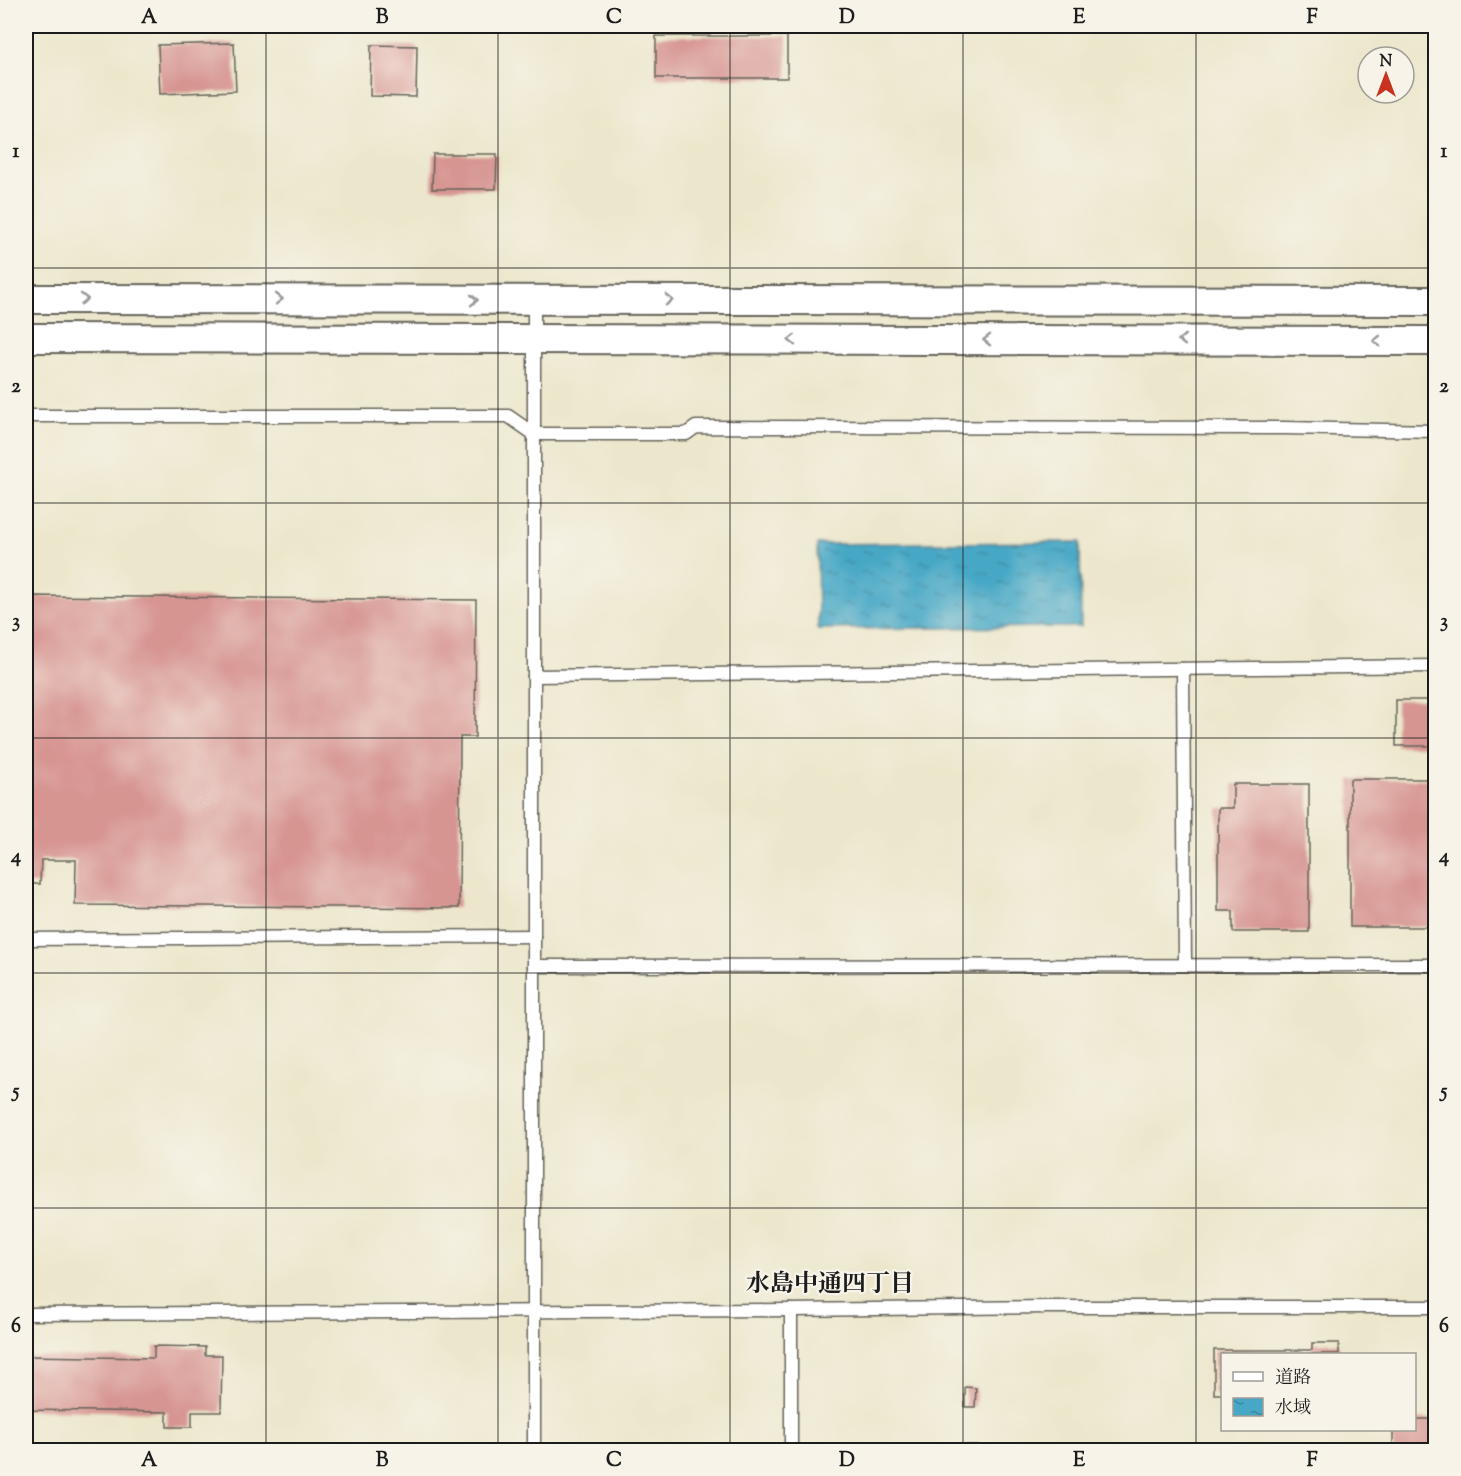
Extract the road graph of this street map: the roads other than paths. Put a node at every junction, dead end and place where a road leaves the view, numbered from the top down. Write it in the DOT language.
graph roads {
  1 [pos="26,299"];
  2 [pos="534,300"];
  3 [pos="1436,301"];
  4 [pos="26,338"];
  5 [pos="534,340"];
  6 [pos="1436,341"];
  7 [pos="26,416"];
  8 [pos="1436,431"];
  9 [pos="534,434"];
  10 [pos="1436,666"];
  11 [pos="1182,669"];
  12 [pos="534,676"];
  13 [pos="534,936"];
  14 [pos="26,939"];
  15 [pos="1185,965"];
  16 [pos="1436,965"];
  17 [pos="534,966"];
  18 [pos="1436,1307"];
  19 [pos="791,1310"];
  20 [pos="534,1312"];
  21 [pos="26,1314"];
  22 [pos="534,1450"];
  23 [pos="791,1450"];
  1 -- 2 [label="street, one-way"];
  2 -- 3 [label="street, one-way"];
  2 -- 5 [label="lane"];
  4 -- 5 [label="street"];
  6 -- 5 [label="street, one-way"];
  5 -- 9 [label="lane"];
  7 -- 9 [label="lane"];
  8 -- 9 [label="lane"];
  9 -- 12 [label="lane"];
  10 -- 11 [label="lane"];
  11 -- 12 [label="lane"];
  11 -- 15 [label="lane"];
  12 -- 13 [label="lane"];
  13 -- 14 [label="lane"];
  13 -- 17 [label="lane"];
  15 -- 16 [label="lane"];
  15 -- 17 [label="lane"];
  17 -- 20 [label="lane"];
  18 -- 19 [label="lane"];
  19 -- 20 [label="lane"];
  19 -- 23 [label="lane"];
  20 -- 21 [label="lane"];
  20 -- 22 [label="lane"];
}
